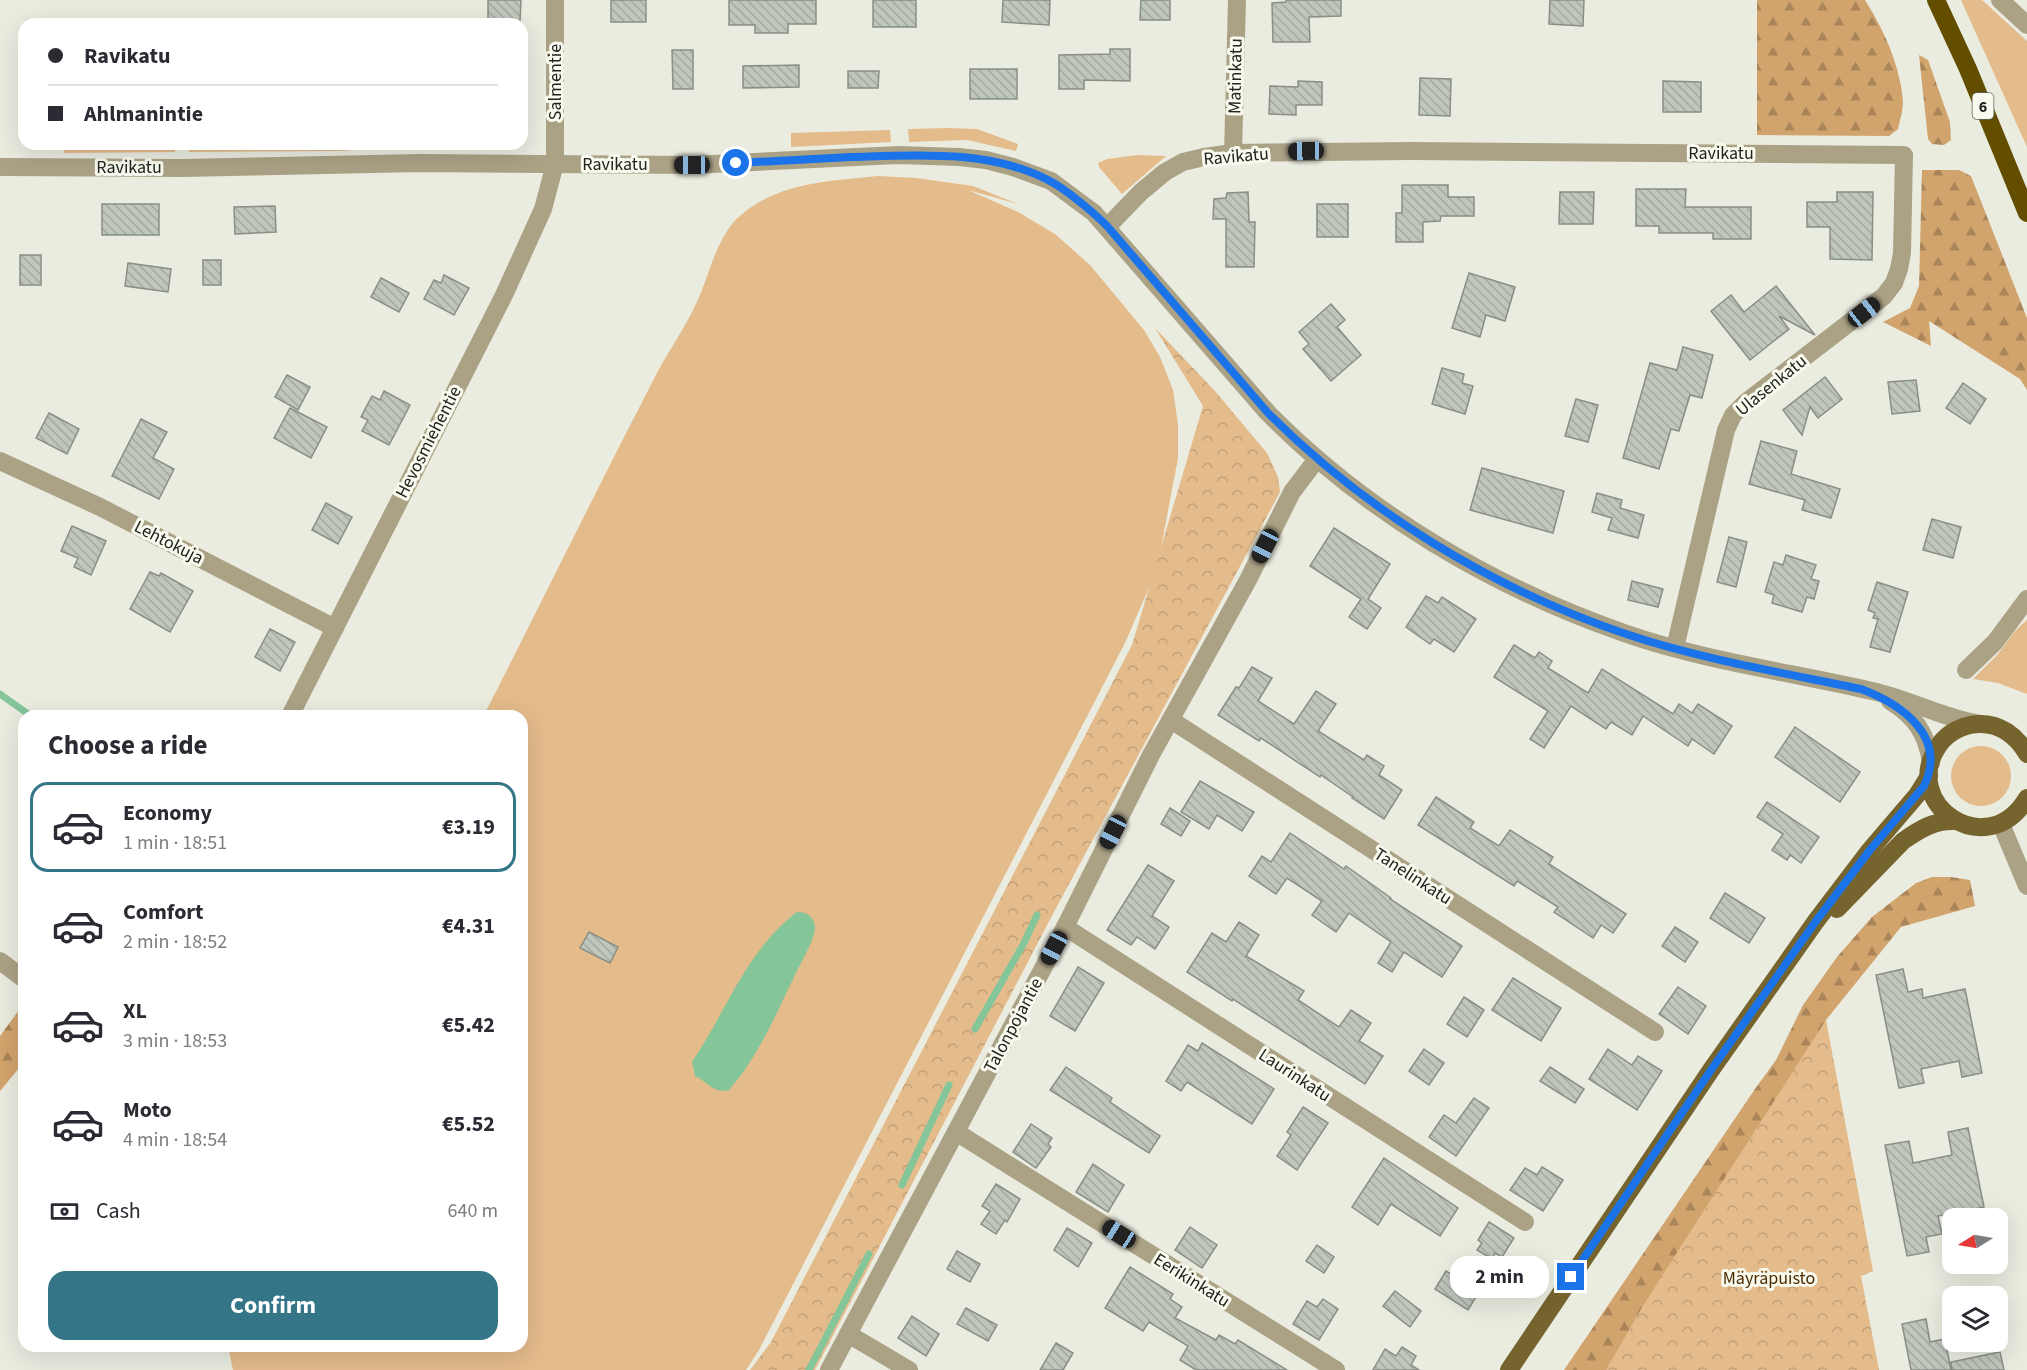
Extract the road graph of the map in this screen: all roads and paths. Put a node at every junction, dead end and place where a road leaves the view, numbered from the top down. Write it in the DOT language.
graph roads {
  1 [pos="555,0"];
  2 [pos="1237,0"];
  3 [pos="1936,0"];
  4 [pos="2000,0"];
  5 [pos="2027,25"];
  6 [pos="1233,153"];
  7 [pos="1904,155"];
  8 [pos="555,164"];
  9 [pos="0,167"];
  10 [pos="2027,213"];
  11 [pos="1107,226"];
  12 [pos="1317,459"];
  13 [pos="0,461"];
  14 [pos="2027,598"];
  15 [pos="335,628"];
  16 [pos="1675,648"];
  17 [pos="1966,670"];
  18 [pos="1861,689"];
  19 [pos="293,710"];
  20 [pos="1171,720"];
  21 [pos="1980,724"];
  22 [pos="2027,726"];
  23 [pos="2003,729"];
  24 [pos="2027,754"];
  25 [pos="1930,769"];
  26 [pos="2027,798"];
  27 [pos="1955,821"];
  28 [pos="2001,824"];
  29 [pos="2027,886"];
  30 [pos="1065,927"];
  31 [pos="1796,951"];
  32 [pos="0,961"];
  33 [pos="18,974"];
  34 [pos="1655,1032"];
  35 [pos="956,1132"];
  36 [pos="1525,1222"];
  37 [pos="848,1334"];
  38 [pos="829,1370"];
  39 [pos="909,1370"];
  40 [pos="1336,1370"];
  41 [pos="1509,1370"];
  1 -- 8 [label="street, Salmentie"];
  2 -- 6 [label="street, Matinkatu"];
  3 -- 10 [label="highway, 6"];
  4 -- 5 [label="street"];
  6 -- 7 [label="street, Ravikatu"];
  6 -- 11 [label="street, Ravikatu"];
  7 -- 16 [label="street, Ulasenkatu"];
  8 -- 9 [label="street, Ravikatu"];
  8 -- 11 [label="street, Ravikatu"];
  8 -- 15 [label="street, Hevosmiehentie"];
  11 -- 12 [label="street"];
  12 -- 16 [label="street"];
  12 -- 20 [label="street, Talonpojantie"];
  13 -- 15 [label="street, Lehtokuja"];
  14 -- 17 [label="street"];
  15 -- 19 [label="street, Hevosmiehentie"];
  16 -- 18 [label="street"];
  18 -- 21 [label="street"];
  18 -- 25 [label="street"];
  20 -- 30 [label="street, Talonpojantie"];
  20 -- 34 [label="street, Tanelinkatu"];
  21 -- 23 [label="main road"];
  21 -- 25 [label="main road"];
  22 -- 23 [label="main road"];
  23 -- 24 [label="main road"];
  25 -- 27 [label="main road"];
  25 -- 31 [label="main road"];
  26 -- 28 [label="main road"];
  27 -- 28 [label="main road"];
  27 -- 31 [label="main road"];
  28 -- 29 [label="street"];
  30 -- 35 [label="street, Talonpojantie"];
  30 -- 36 [label="street, Laurinkatu"];
  31 -- 41 [label="main road"];
  32 -- 33 [label="street"];
  35 -- 37 [label="street, Talonpojantie"];
  35 -- 40 [label="street, Eerikinkatu"];
  37 -- 38 [label="street, Talonpojantie"];
  37 -- 39 [label="street"];
}
